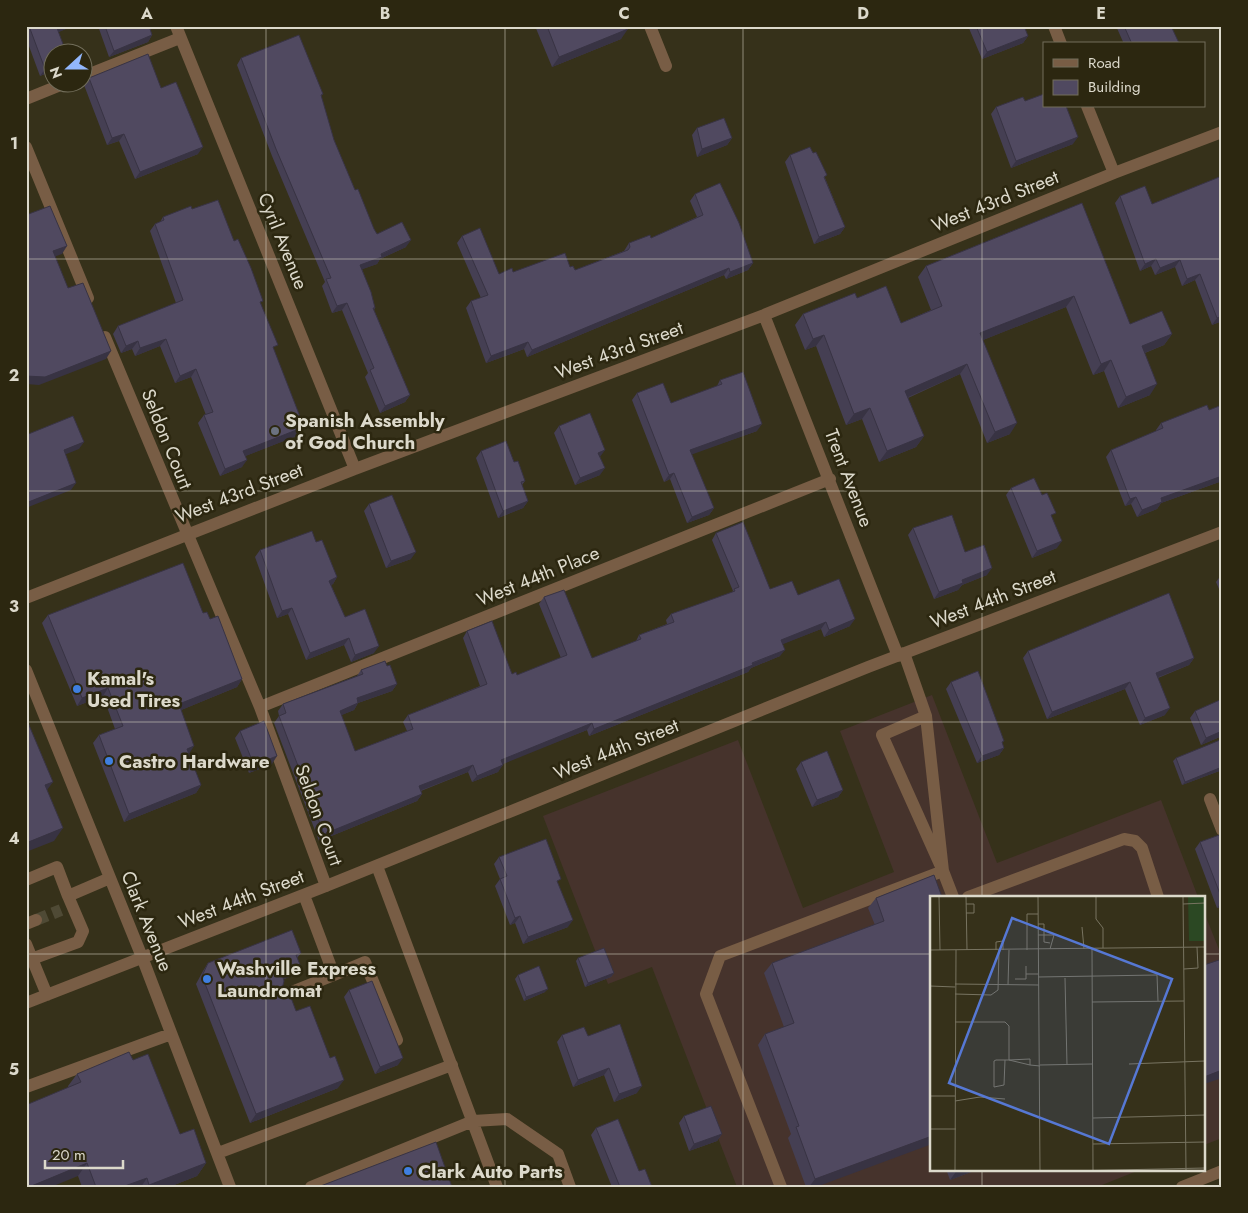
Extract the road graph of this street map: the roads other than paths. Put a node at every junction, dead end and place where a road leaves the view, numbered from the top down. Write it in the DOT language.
graph roads {
  1 [pos="650,26"];
  2 [pos="1054,26"];
  3 [pos="178,32"];
  4 [pos="1060,42"];
  5 [pos="666,66"];
  6 [pos="92,72"];
  7 [pos="43,92"];
  8 [pos="26,99"];
  9 [pos="1088,108"];
  10 [pos="1222,132"];
  11 [pos="26,147"];
  12 [pos="1114,173"];
  13 [pos="764,316"];
  14 [pos="355,469"];
  15 [pos="830,479"];
  16 [pos="1222,532"];
  17 [pos="186,534"];
  18 [pos="26,598"];
  19 [pos="901,654"];
  20 [pos="26,670"];
  21 [pos="260,707"];
  22 [pos="926,716"];
  23 [pos="1210,799"];
  24 [pos="1222,830"];
  25 [pos="377,866"];
  26 [pos="943,871"];
  27 [pos="110,878"];
  28 [pos="26,880"];
  29 [pos="326,886"];
  30 [pos="304,895"];
  31 [pos="953,896"];
  32 [pos="971,896"];
  33 [pos="1158,896"];
  34 [pos="67,904"];
  35 [pos="26,944"];
  36 [pos="142,957"];
  37 [pos="29,960"];
  38 [pos="334,975"];
  39 [pos="284,994"];
  40 [pos="47,995"];
  41 [pos="26,1003"];
  42 [pos="172,1034"];
  43 [pos="397,1040"];
  44 [pos="452,1065"];
  45 [pos="26,1087"];
  46 [pos="474,1121"];
  47 [pos="218,1153"];
  48 [pos="1222,1171"];
  49 [pos="230,1187"];
  50 [pos="311,1187"];
  51 [pos="497,1187"];
  52 [pos="570,1187"];
  53 [pos="781,1187"];
  54 [pos="1182,1187"];
  1 -- 5 [label="street"];
  2 -- 4 [label="street"];
  3 -- 6 [label="street"];
  3 -- 14 [label="street, Cyril Avenue"];
  7 -- 8 [label="street"];
  9 -- 12 [label="street"];
  10 -- 12 [label="street, West 43rd Street"];
  11 -- 17 [label="street, Seldon Court"];
  12 -- 13 [label="street, West 43rd Street"];
  13 -- 14 [label="street, West 43rd Street"];
  13 -- 15 [label="street, Trent Avenue"];
  14 -- 17 [label="street, West 43rd Street"];
  15 -- 19 [label="street, Trent Avenue"];
  15 -- 21 [label="street, West 44th Place"];
  16 -- 19 [label="street, West 44th Street"];
  17 -- 18 [label="street, West 43rd Street"];
  17 -- 21 [label="street, Seldon Court"];
  19 -- 22 [label="street, Trent Avenue"];
  19 -- 25 [label="street, West 44th Street"];
  20 -- 27 [label="street, Clark Avenue"];
  21 -- 29 [label="street, Seldon Court"];
  22 -- 26 [label="street, Trent Avenue"];
  22 -- 26 [label="street"];
  23 -- 24 [label="street"];
  25 -- 29 [label="street, West 44th Street"];
  25 -- 44 [label="street"];
  26 -- 31 [label="street"];
  26 -- 53 [label="street"];
  27 -- 34 [label="street"];
  27 -- 36 [label="street, Clark Avenue"];
  28 -- 34 [label="street"];
  29 -- 30 [label="street, West 44th Street"];
  30 -- 36 [label="street, West 44th Street"];
  30 -- 38 [label="street"];
  32 -- 33 [label="street"];
  34 -- 37 [label="street"];
  35 -- 37 [label="street"];
  36 -- 40 [label="street, West 44th Street"];
  36 -- 42 [label="street, Clark Avenue"];
  37 -- 40 [label="street"];
  38 -- 39 [label="street"];
  38 -- 43 [label="street"];
  40 -- 41 [label="street, West 44th Street"];
  42 -- 45 [label="street"];
  42 -- 47 [label="street, Clark Avenue"];
  44 -- 46 [label="street"];
  44 -- 47 [label="street"];
  46 -- 50 [label="street"];
  46 -- 51 [label="street"];
  46 -- 52 [label="street"];
  47 -- 49 [label="street, Clark Avenue"];
  48 -- 54 [label="street"];
}
